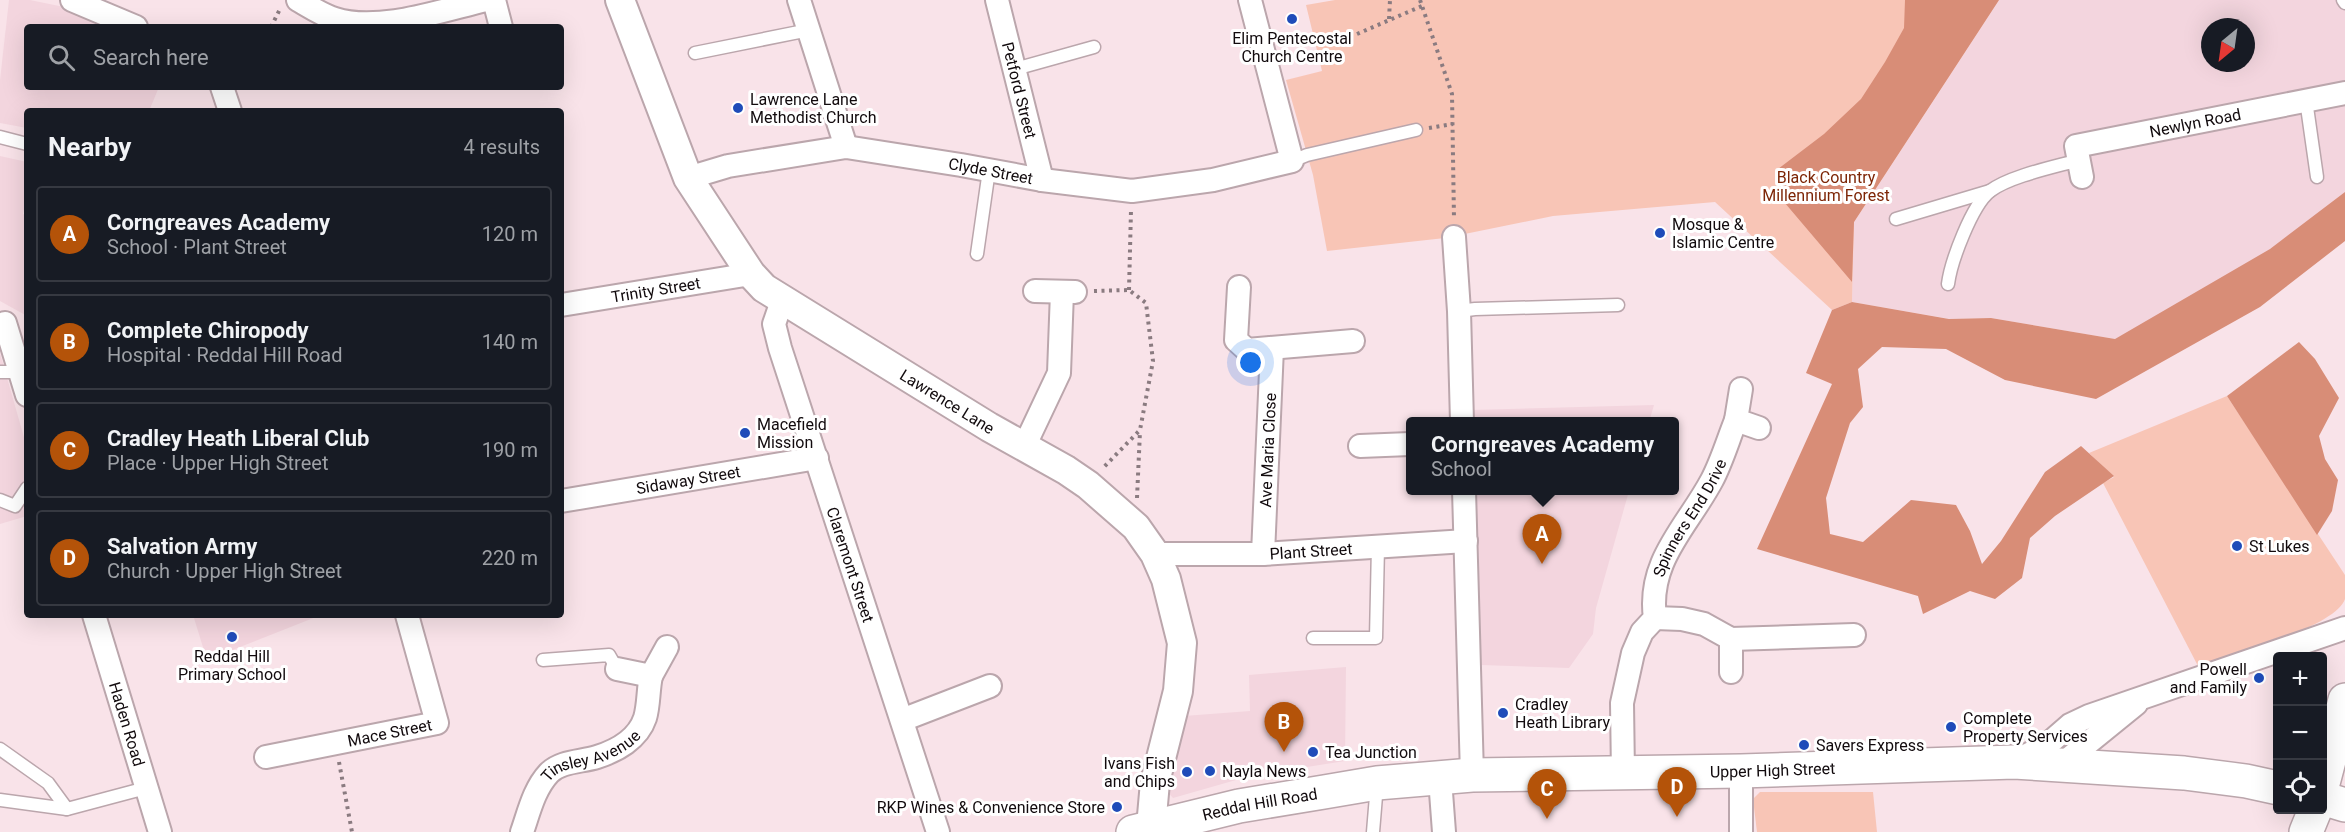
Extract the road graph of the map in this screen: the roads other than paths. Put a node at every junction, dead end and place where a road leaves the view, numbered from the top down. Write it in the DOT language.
graph roads {
  1 [pos="72,0"];
  2 [pos="298,0"];
  3 [pos="486,0"];
  4 [pos="494,0"];
  5 [pos="620,0"];
  6 [pos="800,0"];
  7 [pos="997,0"];
  8 [pos="1250,0"];
  9 [pos="426,7"];
  10 [pos="101,20"];
  11 [pos="121,24"];
  12 [pos="500,24"];
  13 [pos="809,30"];
  14 [pos="1094,47"];
  15 [pos="695,53"];
  16 [pos="1015,69"];
  17 [pos="223,90"];
  18 [pos="2345,93"];
  19 [pos="2306,100"];
  20 [pos="229,108"];
  21 [pos="1416,130"];
  22 [pos="0,137"];
  23 [pos="24,143"];
  24 [pos="846,147"];
  25 [pos="1292,161"];
  26 [pos="2080,169"];
  27 [pos="989,170"];
  28 [pos="2317,177"];
  29 [pos="688,178"];
  30 [pos="1042,180"];
  31 [pos="1990,192"];
  32 [pos="1896,219"];
  33 [pos="1454,237"];
  34 [pos="977,254"];
  35 [pos="751,274"];
  36 [pos="1948,284"];
  37 [pos="1239,287"];
  38 [pos="1035,291"];
  39 [pos="783,298"];
  40 [pos="564,305"];
  41 [pos="1618,305"];
  42 [pos="1459,311"];
  43 [pos="3,321"];
  44 [pos="24,332"];
  45 [pos="1353,340"];
  46 [pos="1272,348"];
  47 [pos="10,372"];
  48 [pos="1741,389"];
  49 [pos="24,391"];
  50 [pos="1462,417"];
  51 [pos="1736,420"];
  52 [pos="1759,428"];
  53 [pos="1406,444"];
  54 [pos="1360,446"];
  55 [pos="1024,447"];
  56 [pos="817,458"];
  57 [pos="24,492"];
  58 [pos="1464,495"];
  59 [pos="0,500"];
  60 [pos="564,500"];
  61 [pos="1466,541"];
  62 [pos="1378,546"];
  63 [pos="1155,554"];
  64 [pos="1263,554"];
  65 [pos="95,618"];
  66 [pos="408,618"];
  67 [pos="1655,618"];
  68 [pos="2345,628"];
  69 [pos="1854,635"];
  70 [pos="2345,636"];
  71 [pos="1313,638"];
  72 [pos="1731,639"];
  73 [pos="667,647"];
  74 [pos="2295,652"];
  75 [pos="2273,659"];
  76 [pos="543,660"];
  77 [pos="617,669"];
  78 [pos="1731,672"];
  79 [pos="651,676"];
  80 [pos="990,686"];
  81 [pos="2345,700"];
  82 [pos="902,720"];
  83 [pos="0,749"];
  84 [pos="267,757"];
  85 [pos="2013,762"];
  86 [pos="2062,764"];
  87 [pos="2327,768"];
  88 [pos="1741,771"];
  89 [pos="1623,774"];
  90 [pos="1456,777"];
  91 [pos="1383,782"];
  92 [pos="2273,787"];
  93 [pos="146,788"];
  94 [pos="0,800"];
  95 [pos="2327,800"];
  96 [pos="2345,805"];
  97 [pos="67,809"];
  98 [pos="2313,814"];
  99 [pos="1142,829"];
  100 [pos="159,832"];
  101 [pos="522,832"];
  102 [pos="938,832"];
  103 [pos="1373,832"];
  104 [pos="1444,832"];
  105 [pos="1741,832"];
  106 [pos="2306,832"];
  1 -- 10 [label="street"];
  2 -- 9 [label="street"];
  3 -- 9 [label="street"];
  4 -- 12 [label="street"];
  5 -- 29 [label="street, Lawrence Lane"];
  6 -- 13 [label="street"];
  7 -- 16 [label="street, Petford Street"];
  8 -- 25 [label="street"];
  10 -- 11 [label="street"];
  13 -- 15 [label="lane"];
  13 -- 24 [label="street"];
  14 -- 16 [label="lane"];
  16 -- 30 [label="street, Petford Street"];
  17 -- 20 [label="street"];
  18 -- 19 [label="street, Newlyn Road"];
  19 -- 26 [label="street, Newlyn Road"];
  19 -- 28 [label="lane"];
  21 -- 25 [label="lane"];
  22 -- 23 [label="lane"];
  24 -- 27 [label="street, Clyde Street"];
  24 -- 29 [label="street, Clyde Street"];
  25 -- 30 [label="street, Clyde Street"];
  26 -- 31 [label="lane"];
  27 -- 30 [label="street, Clyde Street"];
  27 -- 34 [label="lane"];
  29 -- 35 [label="street, Lawrence Lane"];
  31 -- 32 [label="lane"];
  31 -- 36 [label="lane"];
  33 -- 42 [label="street"];
  35 -- 39 [label="street, Lawrence Lane"];
  35 -- 40 [label="street, Trinity Street"];
  37 -- 46 [label="street"];
  38 -- 55 [label="street"];
  39 -- 55 [label="street, Lawrence Lane"];
  39 -- 56 [label="street, Claremont Street"];
  41 -- 42 [label="lane"];
  42 -- 50 [label="street"];
  43 -- 44 [label="street"];
  43 -- 47 [label="street"];
  45 -- 46 [label="street"];
  46 -- 64 [label="street, Ave Maria Close"];
  47 -- 49 [label="street"];
  48 -- 51 [label="street, Spinners End Drive"];
  51 -- 52 [label="street"];
  51 -- 67 [label="street, Spinners End Drive"];
  53 -- 54 [label="street"];
  55 -- 63 [label="street, Lawrence Lane"];
  56 -- 60 [label="street, Sidaway Street"];
  56 -- 82 [label="street, Claremont Street"];
  57 -- 59 [label="lane"];
  58 -- 61 [label="street"];
  61 -- 62 [label="street, Plant Street"];
  61 -- 90 [label="street"];
  62 -- 64 [label="street, Plant Street"];
  62 -- 71 [label="lane"];
  63 -- 64 [label="street, Plant Street"];
  63 -- 99 [label="street, Lawrence Lane"];
  65 -- 93 [label="street, Haden Road"];
  66 -- 84 [label="street, Mace Street"];
  67 -- 72 [label="street"];
  67 -- 89 [label="street"];
  68 -- 85 [label="street, Upper High Street"];
  69 -- 72 [label="street"];
  70 -- 74 [label="street"];
  72 -- 78 [label="street"];
  73 -- 79 [label="street, Tinsley Avenue"];
  75 -- 86 [label="street"];
  76 -- 77 [label="lane"];
  77 -- 79 [label="street"];
  79 -- 101 [label="street, Tinsley Avenue"];
  80 -- 82 [label="street"];
  81 -- 87 [label="main road"];
  82 -- 102 [label="street, Claremont Street"];
  83 -- 97 [label="lane"];
  85 -- 86 [label="main road, Upper High Street"];
  85 -- 88 [label="main road, Upper High Street"];
  86 -- 92 [label="main road, Upper High Street"];
  88 -- 89 [label="main road, Upper High Street"];
  88 -- 105 [label="street"];
  89 -- 90 [label="main road, Upper High Street"];
  90 -- 91 [label="main road, Upper High Street"];
  90 -- 104 [label="street"];
  91 -- 99 [label="main road, Reddal Hill Road"];
  91 -- 103 [label="lane"];
  93 -- 97 [label="lane"];
  93 -- 100 [label="street, Haden Road"];
  94 -- 97 [label="lane"];
  95 -- 96 [label="main road"];
  98 -- 106 [label="main road"];
}
